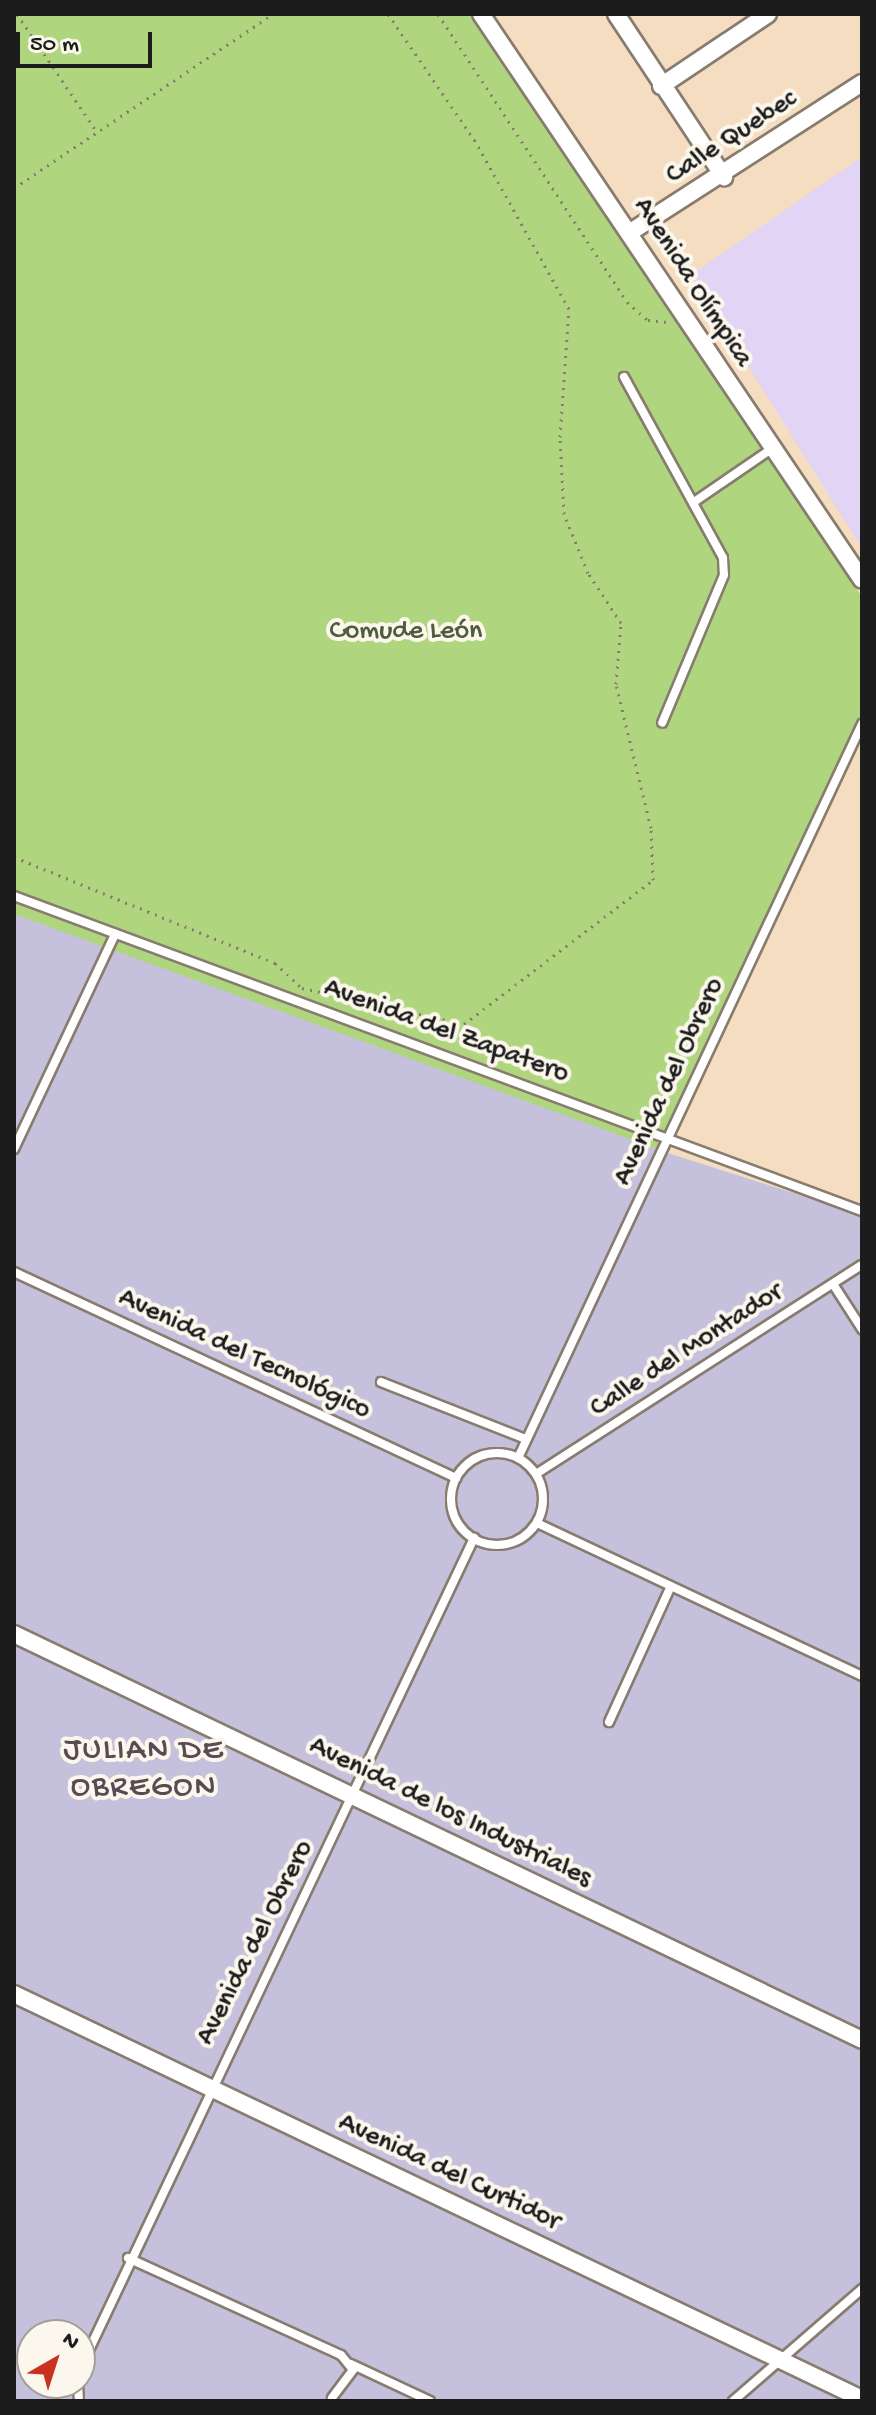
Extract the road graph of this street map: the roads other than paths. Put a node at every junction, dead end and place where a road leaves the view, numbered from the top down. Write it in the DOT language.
graph roads {
  1 [pos="481,14"];
  2 [pos="616,14"];
  3 [pos="768,14"];
  4 [pos="862,83"];
  5 [pos="661,86"];
  6 [pos="724,177"];
  7 [pos="629,233"];
  8 [pos="624,377"];
  9 [pos="770,450"];
  10 [pos="694,502"];
  11 [pos="862,580"];
  12 [pos="662,723"];
  13 [pos="862,724"];
  14 [pos="14,896"];
  15 [pos="115,934"];
  16 [pos="668,1138"];
  17 [pos="14,1149"];
  18 [pos="862,1211"];
  19 [pos="862,1265"];
  20 [pos="14,1272"];
  21 [pos="833,1284"];
  22 [pos="862,1329"];
  23 [pos="381,1382"];
  24 [pos="526,1439"];
  25 [pos="518,1458"];
  26 [pos="536,1474"];
  27 [pos="456,1478"];
  28 [pos="537,1523"];
  29 [pos="474,1538"];
  30 [pos="671,1586"];
  31 [pos="14,1634"];
  32 [pos="862,1676"];
  33 [pos="609,1722"];
  34 [pos="354,1795"];
  35 [pos="14,1994"];
  36 [pos="862,2040"];
  37 [pos="208,2088"];
  38 [pos="128,2258"];
  39 [pos="862,2289"];
  40 [pos="96,2332"];
  41 [pos="785,2360"];
  42 [pos="350,2363"];
  43 [pos="332,2398"];
  44 [pos="862,2399"];
  45 [pos="430,2401"];
  46 [pos="733,2401"];
  1 -- 7 [label="street, Avenida Olímpica"];
  2 -- 5 [label="street"];
  3 -- 5 [label="street"];
  4 -- 6 [label="street, Calle Quebec"];
  5 -- 6 [label="street"];
  6 -- 7 [label="street, Calle Quebec"];
  7 -- 9 [label="street, Avenida Olímpica"];
  8 -- 10 [label="lane"];
  9 -- 10 [label="lane"];
  9 -- 11 [label="street, Avenida Olímpica"];
  10 -- 12 [label="lane"];
  13 -- 16 [label="lane, Avenida del Obrero"];
  14 -- 15 [label="lane, Avenida del Zapatero"];
  15 -- 16 [label="lane, Avenida del Zapatero"];
  15 -- 17 [label="lane"];
  16 -- 18 [label="lane, Avenida del Zapatero"];
  16 -- 24 [label="lane, Avenida del Obrero"];
  19 -- 21 [label="lane, Calle del Montador"];
  20 -- 27 [label="lane, Avenida del Tecnológico"];
  21 -- 22 [label="lane"];
  21 -- 26 [label="lane, Calle del Montador"];
  23 -- 24 [label="lane"];
  24 -- 25 [label="lane, Avenida del Obrero"];
  25 -- 26 [label="lane"];
  25 -- 27 [label="lane"];
  26 -- 28 [label="lane"];
  27 -- 29 [label="lane"];
  28 -- 29 [label="lane"];
  28 -- 30 [label="lane"];
  29 -- 34 [label="lane, Avenida del Obrero"];
  30 -- 32 [label="lane"];
  30 -- 33 [label="lane"];
  31 -- 34 [label="street, Avenida de los Industriales"];
  34 -- 36 [label="street, Avenida de los Industriales"];
  34 -- 37 [label="lane, Avenida del Obrero"];
  35 -- 37 [label="street, Avenida del Curtidor"];
  37 -- 38 [label="lane, Avenida del Obrero"];
  37 -- 41 [label="street, Avenida del Curtidor"];
  38 -- 40 [label="lane, Avenida del Obrero"];
  38 -- 42 [label="lane"];
  39 -- 41 [label="lane"];
  41 -- 44 [label="street, Avenida del Curtidor"];
  41 -- 46 [label="lane"];
  42 -- 43 [label="lane"];
  42 -- 45 [label="lane"];
}
